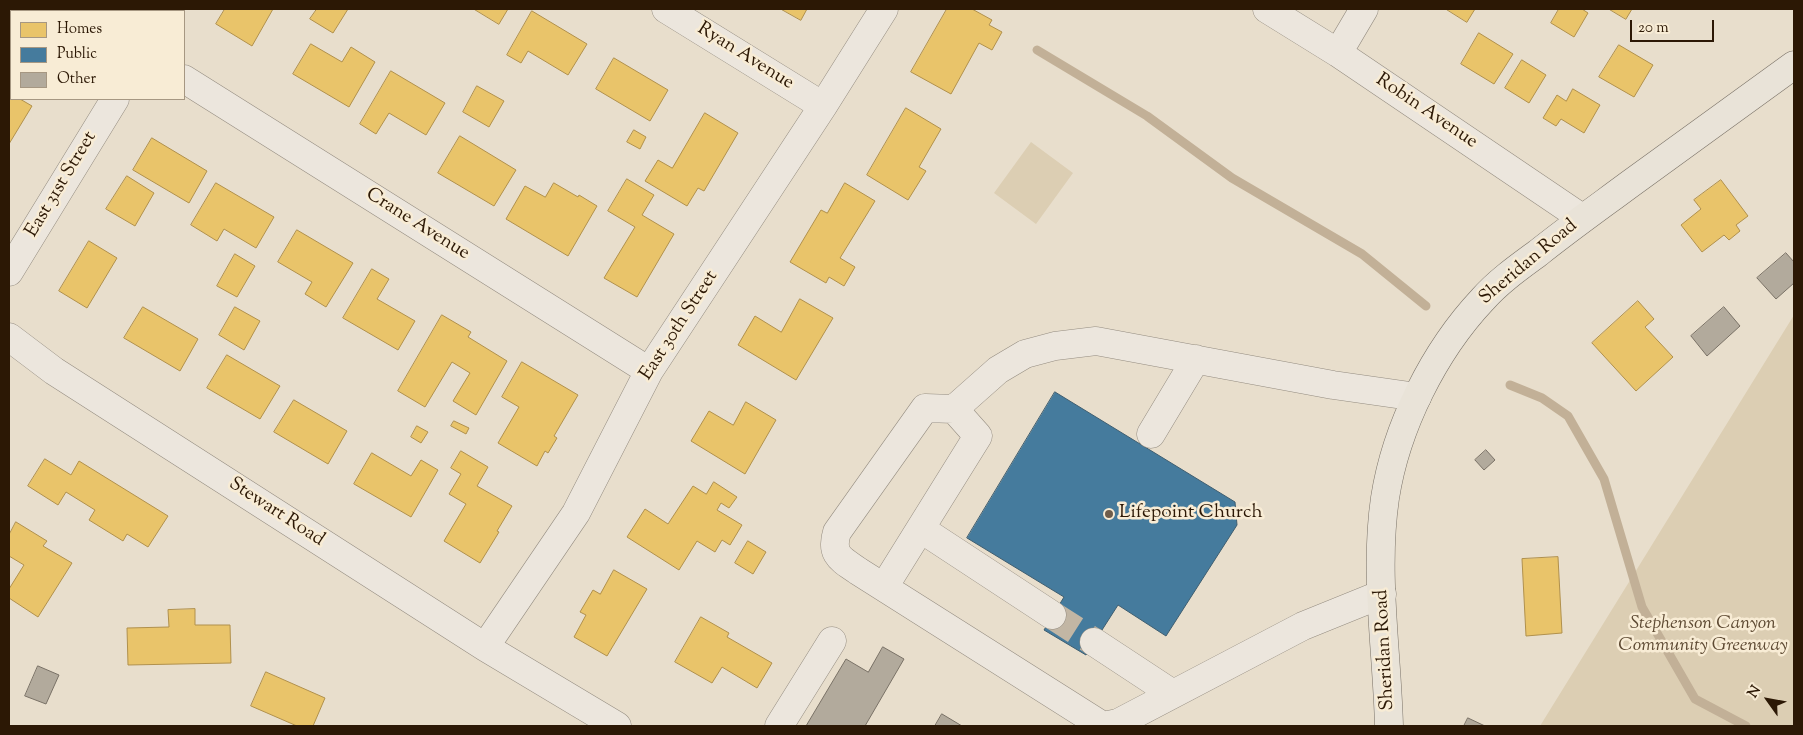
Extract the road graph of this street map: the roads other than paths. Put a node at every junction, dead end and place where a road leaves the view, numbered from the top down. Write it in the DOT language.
graph roads {
  1 [pos="666,9"];
  2 [pos="884,9"];
  3 [pos="1268,9"];
  4 [pos="1364,9"];
  5 [pos="1338,53"];
  6 [pos="1794,65"];
  7 [pos="185,80"];
  8 [pos="113,100"];
  9 [pos="823,106"];
  10 [pos="1582,218"];
  11 [pos="9,272"];
  12 [pos="9,337"];
  13 [pos="1196,359"];
  14 [pos="649,371"];
  15 [pos="1417,397"];
  16 [pos="954,409"];
  17 [pos="1151,434"];
  18 [pos="921,529"];
  19 [pos="884,587"];
  20 [pos="1382,594"];
  21 [pos="1052,615"];
  22 [pos="832,641"];
  23 [pos="1094,642"];
  24 [pos="485,647"];
  25 [pos="1173,694"];
  26 [pos="617,726"];
  27 [pos="778,726"];
  28 [pos="1389,726"];
  1 -- 9 [label="street, Ryan Avenue"];
  2 -- 9 [label="street, East 30th Street"];
  3 -- 5 [label="street, Robin Avenue"];
  4 -- 5 [label="street"];
  5 -- 10 [label="street, Robin Avenue"];
  6 -- 10 [label="main road, Sheridan Road"];
  7 -- 14 [label="street, Crane Avenue"];
  8 -- 11 [label="street, East 31st Street"];
  9 -- 14 [label="street, East 30th Street"];
  10 -- 15 [label="main road, Sheridan Road"];
  12 -- 24 [label="street, Stewart Road"];
  13 -- 15 [label="street"];
  13 -- 16 [label="street"];
  13 -- 17 [label="street"];
  14 -- 24 [label="street, East 30th Street"];
  15 -- 20 [label="main road, Sheridan Road"];
  16 -- 18 [label="street"];
  16 -- 19 [label="street"];
  18 -- 19 [label="street"];
  18 -- 21 [label="street"];
  19 -- 25 [label="street"];
  20 -- 25 [label="street"];
  20 -- 28 [label="main road, Sheridan Road"];
  22 -- 27 [label="street"];
  23 -- 25 [label="street"];
  24 -- 26 [label="street, Stewart Road"];
}
